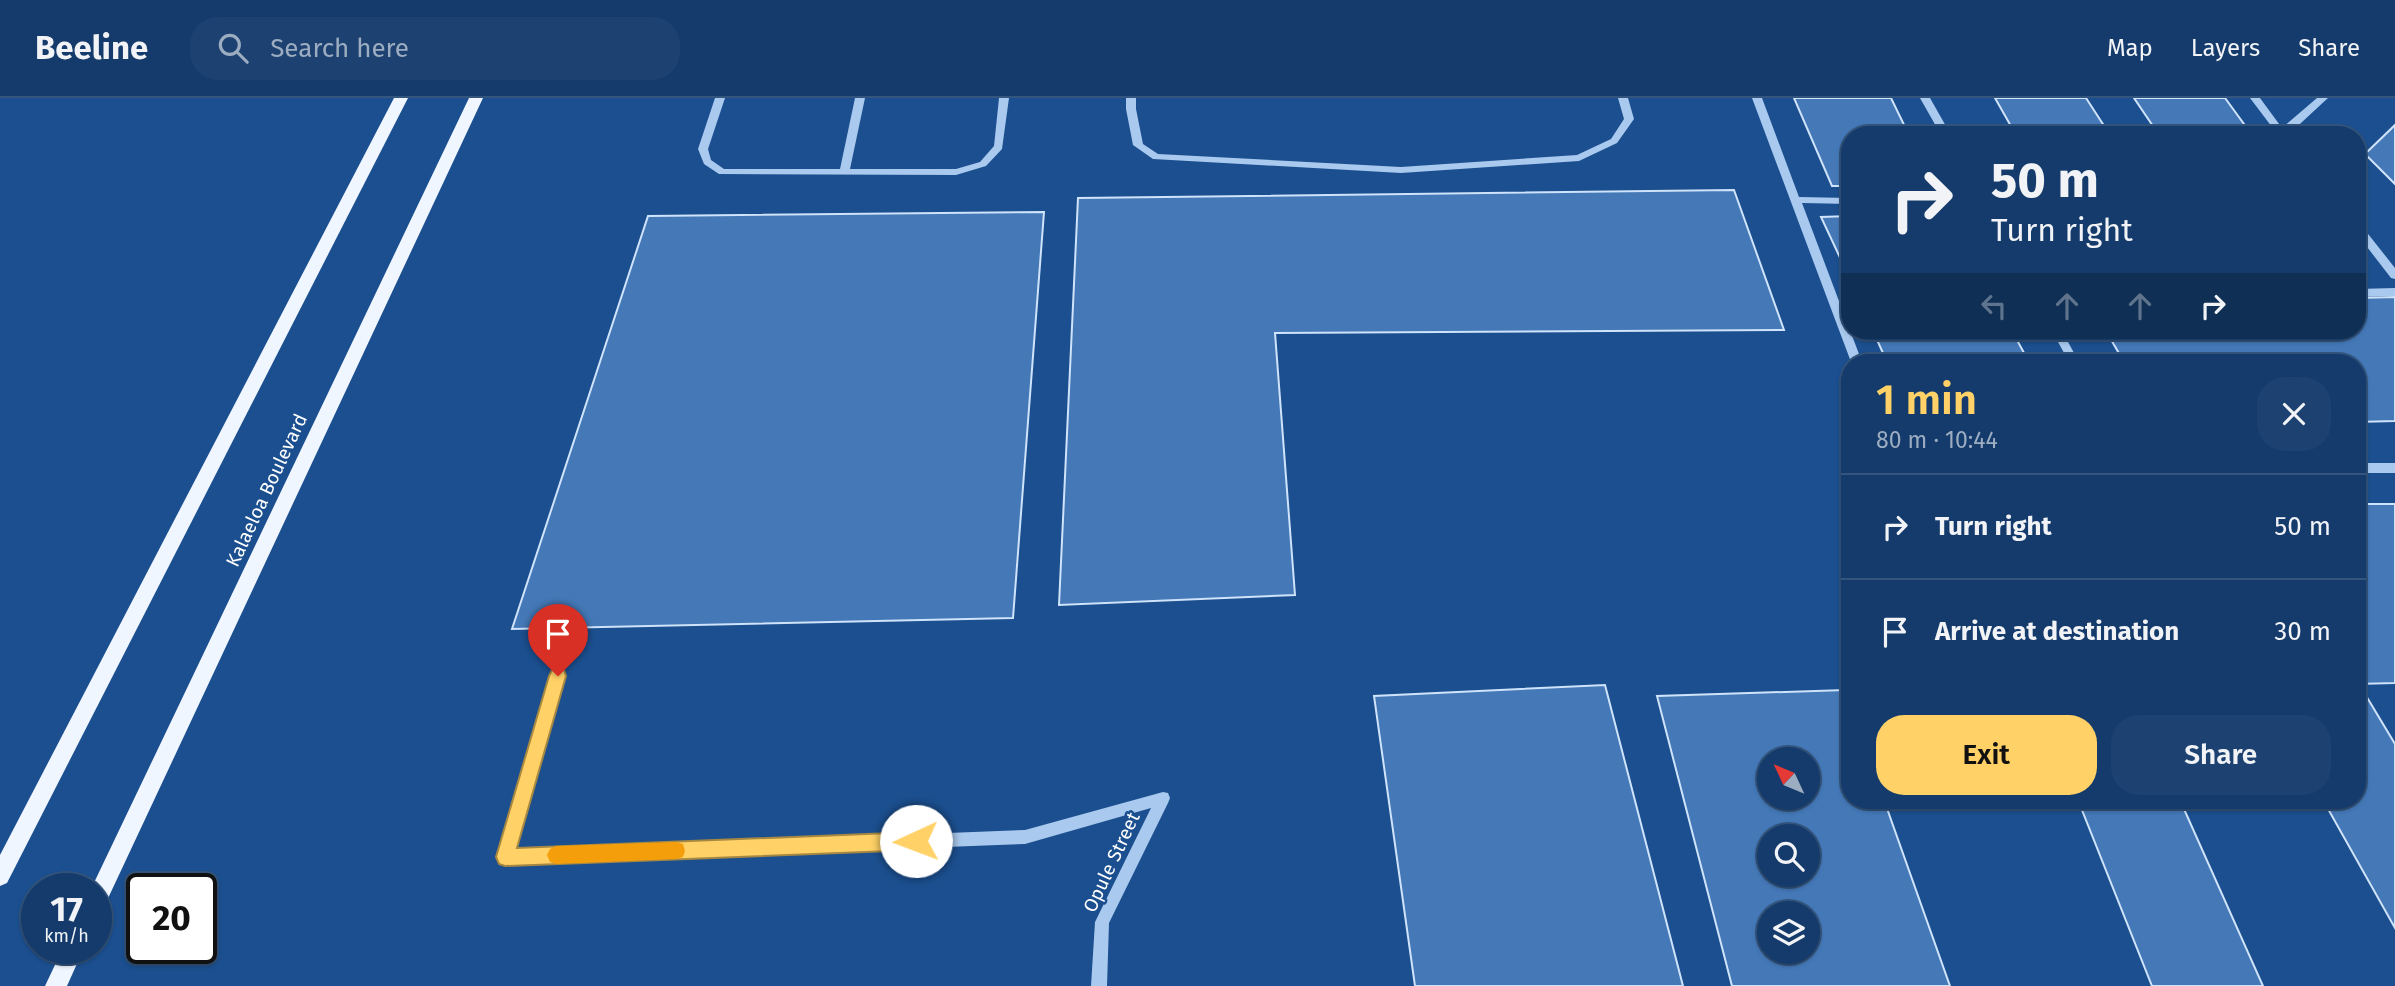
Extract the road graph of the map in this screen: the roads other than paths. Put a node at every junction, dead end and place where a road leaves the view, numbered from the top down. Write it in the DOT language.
graph roads {
  1 [pos="401,98"];
  2 [pos="476,98"];
  3 [pos="720,98"];
  4 [pos="860,98"];
  5 [pos="1004,98"];
  6 [pos="1131,98"];
  7 [pos="1623,98"];
  8 [pos="1757,98"];
  9 [pos="1925,98"];
  10 [pos="2255,98"];
  11 [pos="2323,98"];
  12 [pos="1941,126"];
  13 [pos="2277,126"];
  14 [pos="2292,126"];
  15 [pos="844,173"];
  16 [pos="1795,200"];
  17 [pos="1841,201"];
  18 [pos="2366,238"];
  19 [pos="2395,275"];
  20 [pos="2395,292"];
  21 [pos="2366,293"];
  22 [pos="1841,320"];
  23 [pos="2366,468"];
  24 [pos="2395,468"];
  25 [pos="558,676"];
  26 [pos="110,873"];
  27 [pos="0,876"];
  28 [pos="66,964"];
  29 [pos="56,986"];
  30 [pos="1100,986"];
  1 -- 27 [label="main road"];
  2 -- 26 [label="main road, Kalaeloa Boulevard"];
  3 -- 15 [label="street"];
  4 -- 15 [label="street"];
  5 -- 15 [label="street"];
  6 -- 7 [label="street"];
  8 -- 16 [label="street"];
  9 -- 12 [label="street"];
  10 -- 13 [label="street"];
  11 -- 14 [label="street"];
  16 -- 17 [label="street"];
  16 -- 22 [label="street"];
  18 -- 19 [label="street"];
  20 -- 21 [label="street"];
  23 -- 24 [label="street"];
  25 -- 30 [label="street, Opule Street"];
  28 -- 29 [label="main road"];
}
